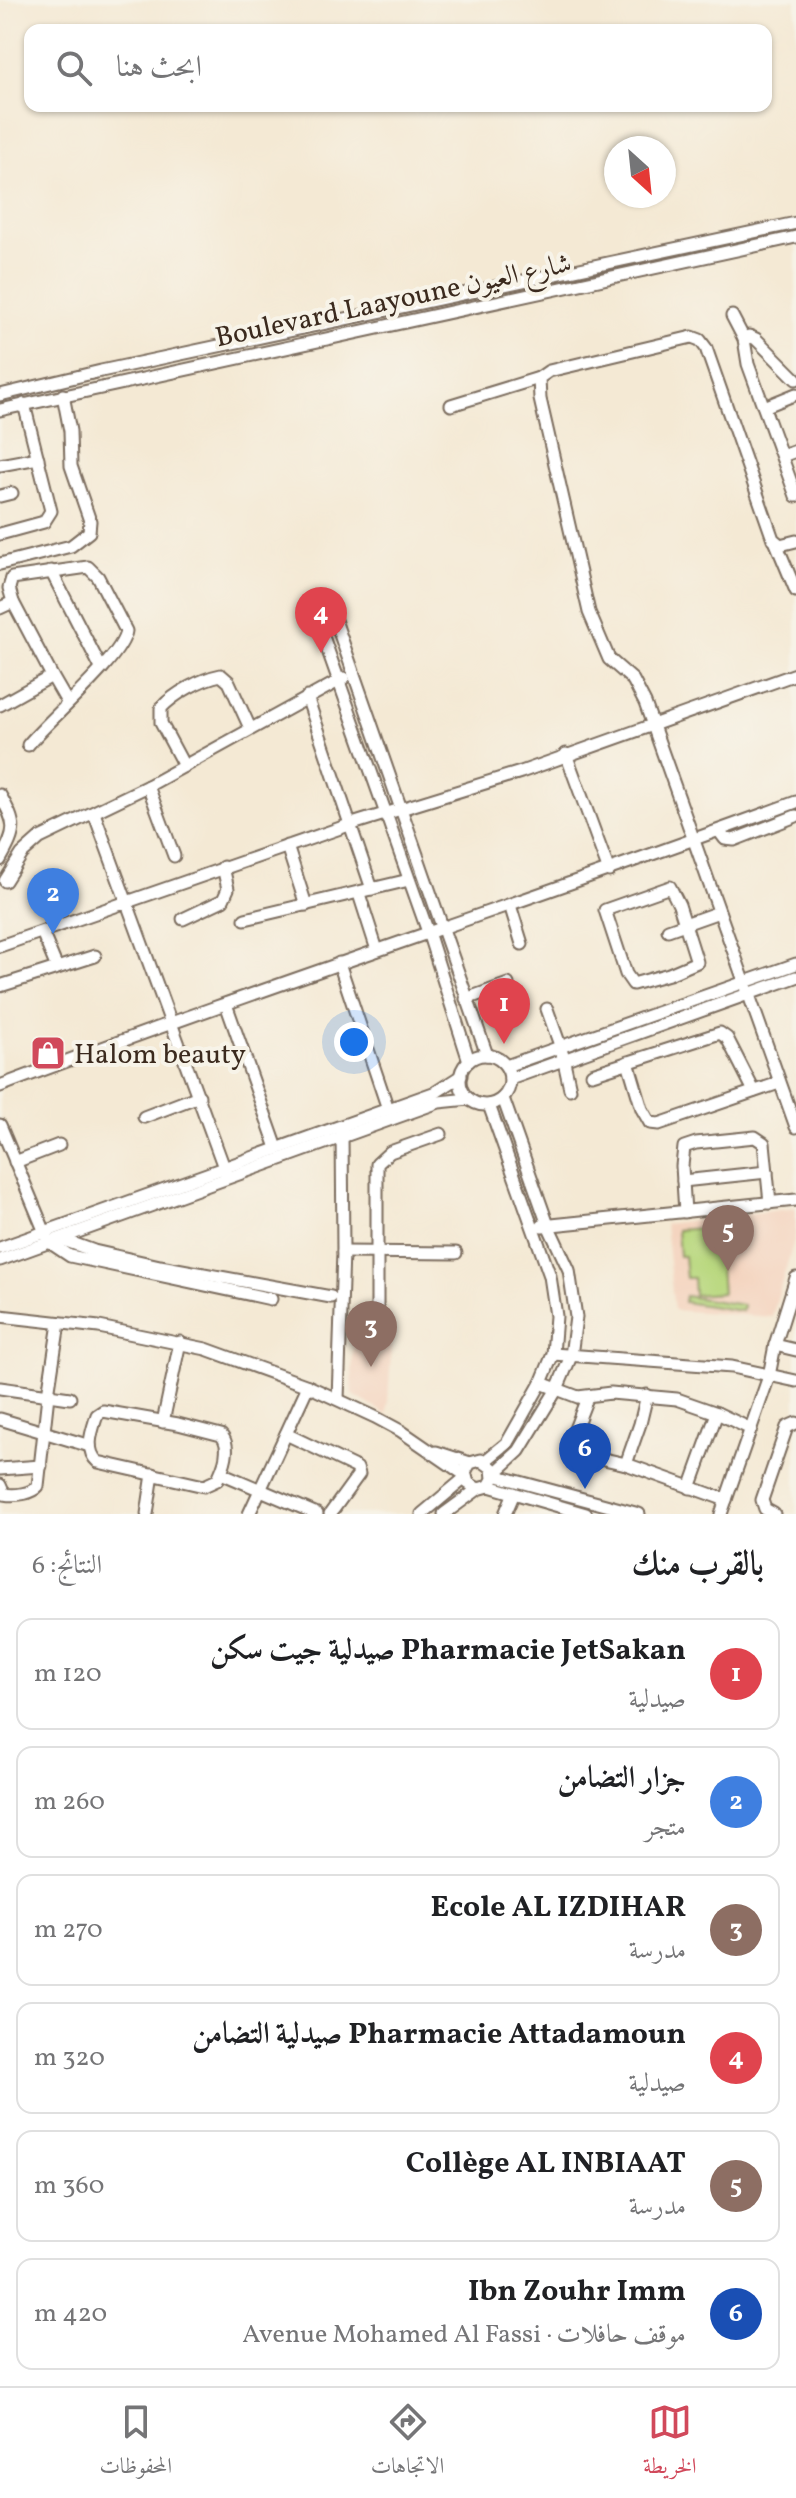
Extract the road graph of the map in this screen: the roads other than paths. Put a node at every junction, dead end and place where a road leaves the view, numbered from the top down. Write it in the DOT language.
graph roads {
  1 [pos="796,223"];
  2 [pos="796,237"];
  3 [pos="732,316"];
  4 [pos="744,339"];
  5 [pos="539,378"];
  6 [pos="796,379"];
  7 [pos="796,394"];
  8 [pos="0,395"];
  9 [pos="63,395"];
  10 [pos="24,404"];
  11 [pos="451,405"];
  12 [pos="764,407"];
  13 [pos="0,410"];
  14 [pos="796,451"];
  15 [pos="782,456"];
  16 [pos="38,458"];
  17 [pos="0,465"];
  18 [pos="796,496"];
  19 [pos="0,534"];
  20 [pos="796,541"];
  21 [pos="776,543"];
  22 [pos="0,564"];
  23 [pos="51,571"];
  24 [pos="796,591"];
  25 [pos="13,602"];
  26 [pos="0,608"];
  27 [pos="101,668"];
  28 [pos="352,674"];
  29 [pos="796,674"];
  30 [pos="52,676"];
  31 [pos="340,680"];
  32 [pos="307,697"];
  33 [pos="67,702"];
  34 [pos="0,705"];
  35 [pos="651,725"];
  36 [pos="250,728"];
  37 [pos="28,745"];
  38 [pos="566,754"];
  39 [pos="382,761"];
  40 [pos="369,765"];
  41 [pos="184,766"];
  42 [pos="148,786"];
  43 [pos="0,795"];
  44 [pos="796,802"];
  45 [pos="399,808"];
  46 [pos="94,813"];
  47 [pos="385,813"];
  48 [pos="796,816"];
  49 [pos="349,825"];
  50 [pos="719,831"];
  51 [pos="693,841"];
  52 [pos="287,846"];
  53 [pos="174,856"];
  54 [pos="0,860"];
  55 [pos="223,867"];
  56 [pos="609,871"];
  57 [pos="409,880"];
  58 [pos="5,881"];
  59 [pos="372,889"];
  60 [pos="360,897"];
  61 [pos="129,902"];
  62 [pos="306,905"];
  63 [pos="510,905"];
  64 [pos="719,912"];
  65 [pos="183,919"];
  66 [pos="245,919"];
  67 [pos="686,924"];
  68 [pos="440,928"];
  69 [pos="668,930"];
  70 [pos="42,932"];
  71 [pos="428,932"];
  72 [pos="522,944"];
  73 [pos="0,946"];
  74 [pos="377,950"];
  75 [pos="95,956"];
  76 [pos="339,963"];
  77 [pos="796,964"];
  78 [pos="57,968"];
  79 [pos="796,977"];
  80 [pos="508,984"];
  81 [pos="0,986"];
  82 [pos="745,989"];
  83 [pos="466,999"];
  84 [pos="226,1004"];
  85 [pos="547,1009"];
  86 [pos="172,1024"];
  87 [pos="562,1054"];
  88 [pos="487,1055"];
  89 [pos="469,1061"];
  90 [pos="628,1062"];
  91 [pos="506,1066"];
  92 [pos="592,1074"];
  93 [pos="461,1076"];
  94 [pos="510,1079"];
  95 [pos="779,1083"];
  96 [pos="0,1086"];
  97 [pos="570,1089"];
  98 [pos="754,1091"];
  99 [pos="199,1096"];
  100 [pos="503,1098"];
  101 [pos="469,1099"];
  102 [pos="489,1105"];
  103 [pos="388,1109"];
  104 [pos="144,1117"];
  105 [pos="0,1125"];
  106 [pos="796,1127"];
  107 [pos="342,1131"];
  108 [pos="441,1134"];
  109 [pos="0,1143"];
  110 [pos="59,1145"];
  111 [pos="277,1148"];
  112 [pos="15,1162"];
  113 [pos="226,1172"];
  114 [pos="767,1172"];
  115 [pos="683,1181"];
  116 [pos="796,1200"];
  117 [pos="770,1203"];
  118 [pos="685,1212"];
  119 [pos="548,1225"];
  120 [pos="533,1228"];
  121 [pos="43,1238"];
  122 [pos="61,1239"];
  123 [pos="0,1248"];
  124 [pos="378,1251"];
  125 [pos="343,1252"];
  126 [pos="456,1253"];
  127 [pos="0,1260"];
  128 [pos="796,1278"];
  129 [pos="331,1297"];
  130 [pos="271,1299"];
  131 [pos="377,1309"];
  132 [pos="0,1316"];
  133 [pos="59,1323"];
  134 [pos="180,1342"];
  135 [pos="775,1345"];
  136 [pos="796,1350"];
  137 [pos="553,1354"];
  138 [pos="571,1356"];
  139 [pos="769,1376"];
  140 [pos="796,1381"];
  141 [pos="541,1383"];
  142 [pos="308,1386"];
  143 [pos="0,1388"];
  144 [pos="557,1389"];
  145 [pos="48,1395"];
  146 [pos="647,1395"];
  147 [pos="70,1398"];
  148 [pos="587,1398"];
  149 [pos="338,1399"];
  150 [pos="717,1413"];
  151 [pos="0,1419"];
  152 [pos="163,1422"];
  153 [pos="796,1423"];
  154 [pos="751,1429"];
  155 [pos="44,1433"];
  156 [pos="286,1434"];
  157 [pos="90,1446"];
  158 [pos="485,1461"];
  159 [pos="626,1464"];
  160 [pos="41,1466"];
  161 [pos="0,1469"];
  162 [pos="467,1472"];
  163 [pos="221,1473"];
  164 [pos="153,1474"];
  165 [pos="488,1481"];
  166 [pos="0,1485"];
  167 [pos="690,1488"];
  168 [pos="258,1489"];
  169 [pos="514,1493"];
  170 [pos="465,1499"];
  171 [pos="726,1500"];
  172 [pos="147,1514"];
  173 [pos="249,1514"];
  174 [pos="317,1514"];
  175 [pos="330,1514"];
  176 [pos="422,1514"];
  177 [pos="444,1514"];
  178 [pos="459,1514"];
  179 [pos="505,1514"];
  180 [pos="586,1514"];
  181 [pos="639,1514"];
  182 [pos="721,1514"];
  183 [pos="774,1514"];
  1 -- 8 [label="street, Boulevard Laayoune شارع العيون"];
  2 -- 9 [label="street, Boulevard Laayoune شارع العيون"];
  3 -- 4 [label="street"];
  4 -- 6 [label="street"];
  4 -- 12 [label="street"];
  5 -- 11 [label="street"];
  5 -- 21 [label="street"];
  5 -- 35 [label="street"];
  7 -- 12 [label="street"];
  9 -- 10 [label="street, Boulevard Laayoune شارع العيون"];
  9 -- 22 [label="street"];
  10 -- 13 [label="street, Boulevard Laayoune شارع العيون"];
  10 -- 16 [label="street"];
  12 -- 15 [label="street"];
  14 -- 15 [label="street"];
  15 -- 18 [label="street"];
  16 -- 17 [label="street"];
  16 -- 19 [label="street"];
  20 -- 21 [label="street"];
  21 -- 24 [label="street"];
  23 -- 25 [label="street"];
  23 -- 27 [label="street"];
  23 -- 27 [label="street"];
  25 -- 26 [label="street"];
  25 -- 30 [label="street"];
  27 -- 33 [label="street"];
  28 -- 31 [label="street"];
  28 -- 31 [label="street"];
  28 -- 39 [label="street"];
  29 -- 35 [label="street"];
  30 -- 33 [label="street"];
  30 -- 34 [label="street"];
  31 -- 32 [label="street"];
  31 -- 40 [label="street"];
  32 -- 36 [label="street"];
  32 -- 49 [label="street"];
  33 -- 37 [label="street"];
  35 -- 38 [label="street"];
  35 -- 51 [label="street"];
  36 -- 41 [label="street"];
  36 -- 41 [label="street"];
  38 -- 45 [label="street"];
  38 -- 56 [label="street"];
  39 -- 40 [label="street"];
  39 -- 45 [label="street"];
  40 -- 47 [label="street"];
  41 -- 42 [label="street"];
  42 -- 46 [label="street"];
  42 -- 53 [label="street"];
  43 -- 54 [label="street"];
  44 -- 50 [label="street"];
  45 -- 47 [label="street"];
  45 -- 68 [label="street"];
  46 -- 58 [label="street"];
  46 -- 61 [label="street"];
  47 -- 49 [label="street"];
  47 -- 57 [label="street"];
  48 -- 50 [label="street"];
  49 -- 52 [label="street"];
  49 -- 59 [label="street"];
  50 -- 51 [label="street"];
  51 -- 56 [label="street"];
  51 -- 64 [label="street"];
  52 -- 55 [label="street"];
  52 -- 62 [label="street"];
  55 -- 61 [label="street"];
  55 -- 65 [label="street"];
  56 -- 63 [label="street"];
  57 -- 59 [label="street"];
  57 -- 71 [label="street"];
  59 -- 62 [label="street"];
  60 -- 74 [label="street"];
  61 -- 70 [label="street"];
  61 -- 86 [label="street"];
  62 -- 66 [label="street"];
  63 -- 68 [label="street"];
  63 -- 72 [label="street"];
  64 -- 67 [label="street"];
  64 -- 82 [label="street"];
  67 -- 67 [label="street"];
  67 -- 69 [label="street"];
  68 -- 71 [label="street"];
  68 -- 83 [label="street"];
  70 -- 73 [label="street"];
  70 -- 78 [label="street"];
  71 -- 74 [label="street"];
  71 -- 89 [label="street"];
  74 -- 76 [label="street"];
  75 -- 78 [label="street"];
  76 -- 84 [label="street"];
  76 -- 103 [label="street"];
  77 -- 82 [label="street"];
  78 -- 81 [label="street"];
  79 -- 82 [label="street"];
  80 -- 83 [label="street"];
  82 -- 87 [label="street"];
  82 -- 95 [label="street"];
  83 -- 88 [label="street"];
  84 -- 86 [label="street"];
  84 -- 111 [label="street"];
  85 -- 87 [label="street"];
  86 -- 96 [label="street"];
  86 -- 99 [label="street"];
  87 -- 91 [label="street"];
  87 -- 94 [label="street"];
  87 -- 97 [label="street"];
  88 -- 89 [label="street"];
  88 -- 91 [label="street"];
  89 -- 93 [label="street"];
  90 -- 92 [label="street"];
  90 -- 98 [label="street"];
  90 -- 98 [label="street"];
  91 -- 94 [label="street"];
  93 -- 101 [label="street"];
  93 -- 103 [label="street"];
  94 -- 100 [label="street"];
  95 -- 98 [label="street"];
  95 -- 106 [label="street"];
  99 -- 104 [label="street"];
  99 -- 113 [label="street"];
  100 -- 102 [label="street"];
  100 -- 119 [label="street"];
  101 -- 102 [label="street"];
  101 -- 107 [label="street"];
  102 -- 120 [label="street"];
  103 -- 107 [label="street"];
  105 -- 112 [label="street"];
  107 -- 111 [label="street"];
  107 -- 113 [label="street"];
  107 -- 125 [label="street"];
  108 -- 124 [label="street"];
  109 -- 121 [label="street"];
  110 -- 112 [label="street"];
  111 -- 113 [label="street"];
  112 -- 121 [label="street"];
  113 -- 121 [label="street"];
  113 -- 122 [label="street"];
  114 -- 115 [label="street"];
  114 -- 115 [label="street"];
  114 -- 117 [label="street"];
  115 -- 118 [label="street"];
  116 -- 117 [label="street"];
  117 -- 118 [label="street"];
  118 -- 119 [label="street"];
  119 -- 120 [label="street"];
  119 -- 138 [label="street"];
  120 -- 137 [label="street"];
  121 -- 122 [label="street"];
  121 -- 123 [label="street"];
  121 -- 127 [label="street"];
  121 -- 130 [label="street"];
  122 -- 129 [label="street"];
  124 -- 125 [label="street"];
  124 -- 126 [label="street"];
  124 -- 131 [label="street"];
  125 -- 149 [label="street"];
  128 -- 135 [label="street"];
  132 -- 133 [label="street"];
  133 -- 134 [label="street"];
  133 -- 145 [label="street"];
  134 -- 142 [label="street"];
  134 -- 152 [label="street"];
  135 -- 136 [label="street"];
  135 -- 139 [label="street"];
  137 -- 138 [label="street"];
  137 -- 141 [label="street"];
  138 -- 139 [label="street"];
  138 -- 144 [label="street"];
  139 -- 140 [label="street"];
  139 -- 154 [label="street"];
  141 -- 144 [label="street"];
  141 -- 158 [label="street"];
  142 -- 149 [label="street"];
  142 -- 156 [label="street"];
  143 -- 145 [label="street"];
  144 -- 148 [label="street"];
  144 -- 165 [label="street"];
  145 -- 147 [label="street"];
  145 -- 155 [label="street"];
  146 -- 148 [label="street"];
  146 -- 150 [label="street"];
  146 -- 159 [label="street"];
  148 -- 159 [label="street"];
  149 -- 162 [label="street"];
  150 -- 154 [label="street"];
  150 -- 167 [label="street"];
  151 -- 155 [label="street"];
  152 -- 157 [label="street"];
  152 -- 163 [label="street"];
  153 -- 183 [label="street"];
  154 -- 171 [label="street"];
  155 -- 157 [label="street"];
  155 -- 160 [label="street"];
  156 -- 168 [label="street"];
  156 -- 175 [label="street"];
  157 -- 164 [label="street"];
  158 -- 162 [label="street"];
  158 -- 165 [label="street"];
  159 -- 167 [label="street"];
  160 -- 161 [label="street"];
  160 -- 166 [label="street"];
  162 -- 165 [label="street"];
  162 -- 176 [label="street"];
  163 -- 164 [label="street"];
  163 -- 168 [label="street"];
  164 -- 172 [label="street"];
  165 -- 169 [label="street"];
  165 -- 170 [label="street"];
  165 -- 181 [label="street"];
  167 -- 171 [label="street"];
  168 -- 173 [label="street"];
  168 -- 174 [label="street"];
  169 -- 179 [label="street"];
  169 -- 180 [label="street"];
  170 -- 177 [label="street"];
  170 -- 178 [label="street"];
  171 -- 182 [label="street"];
}
